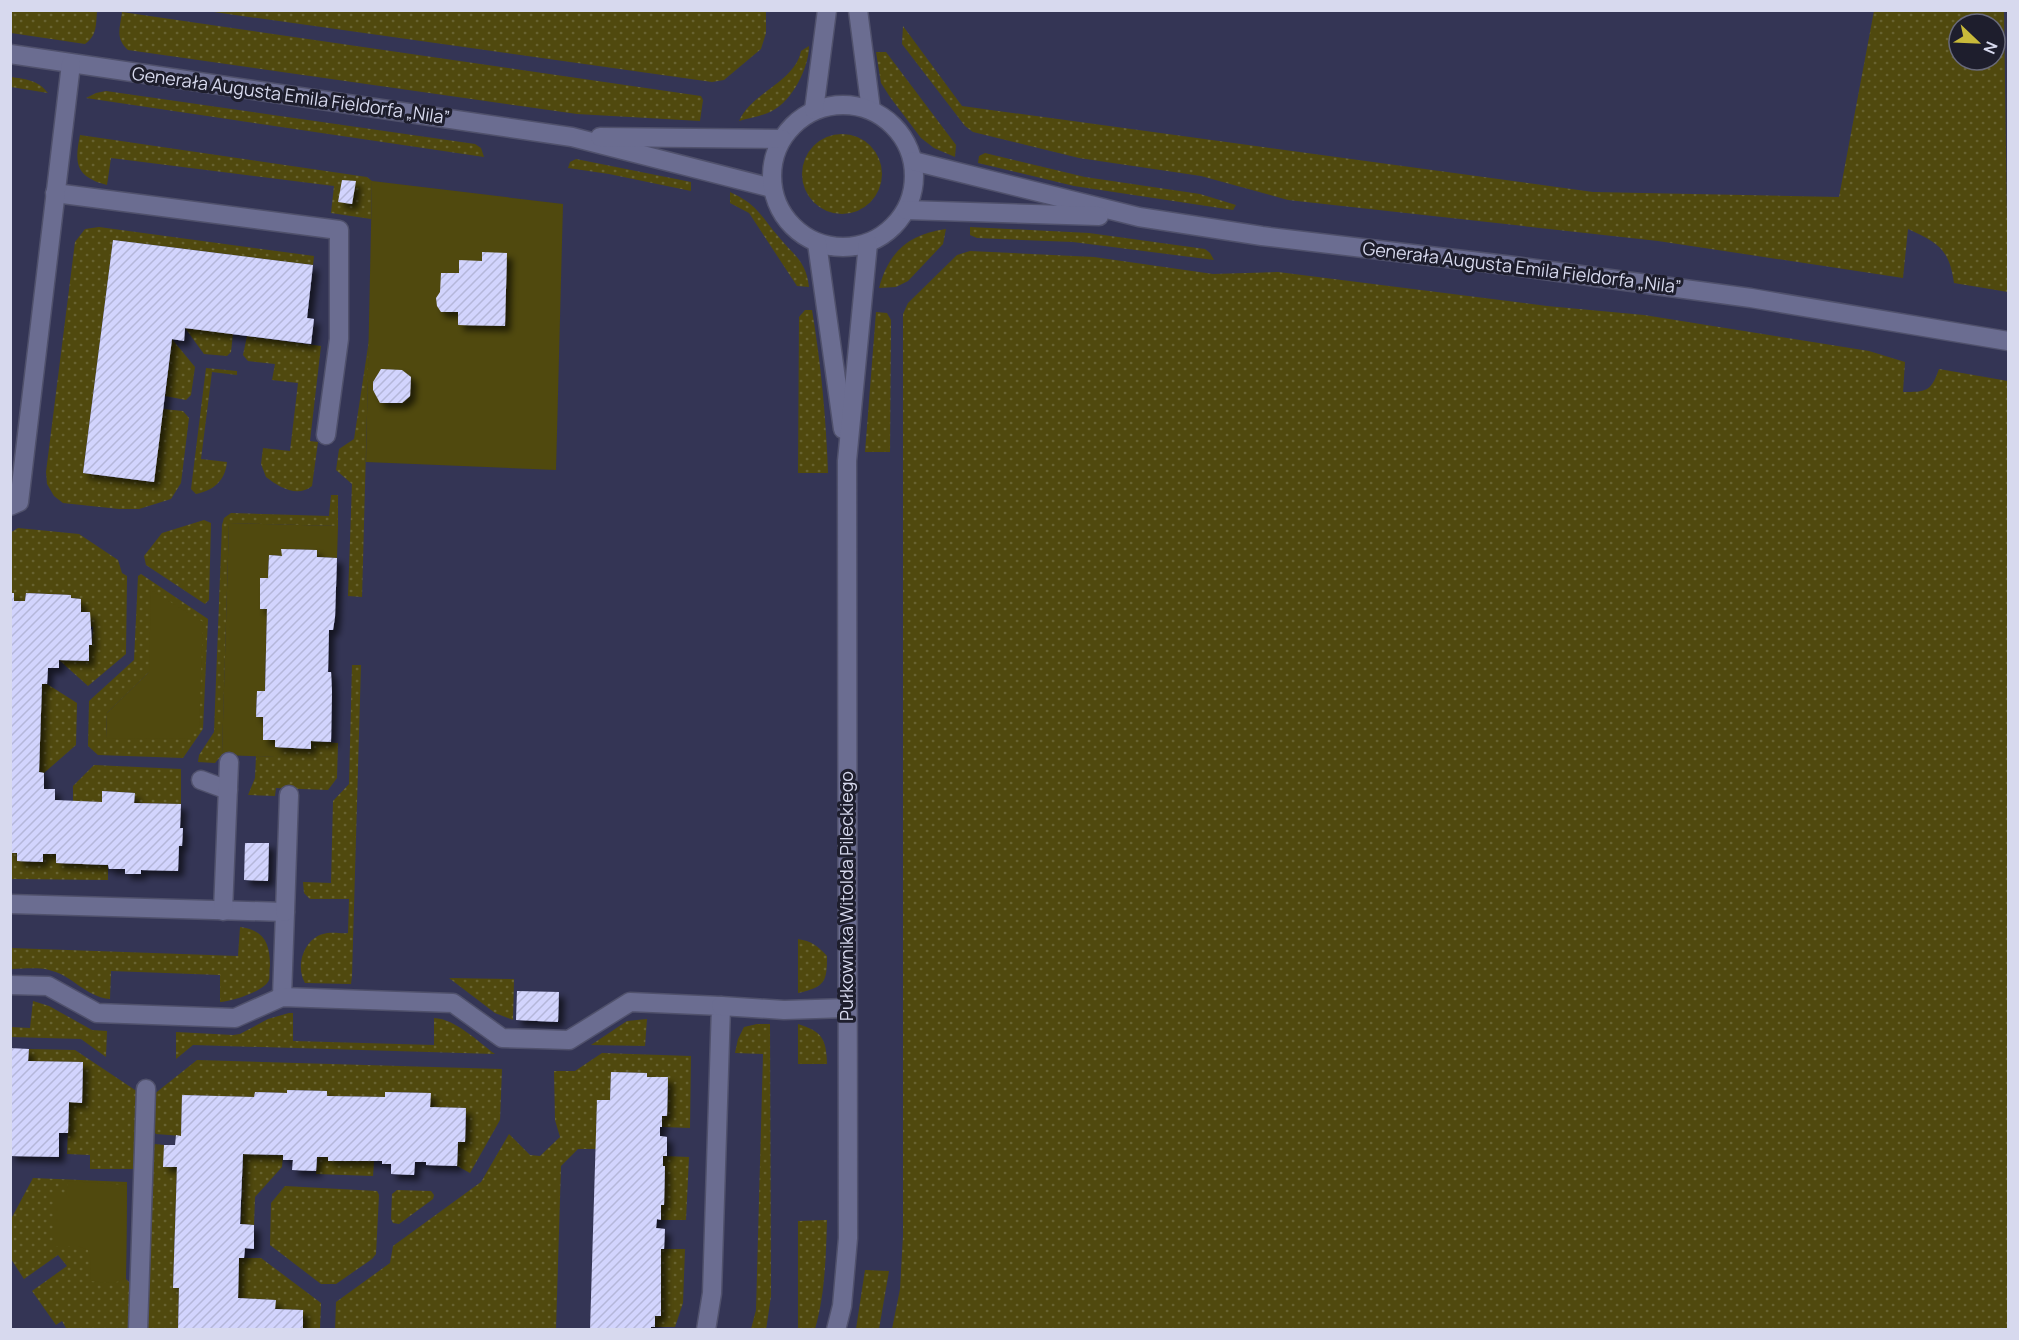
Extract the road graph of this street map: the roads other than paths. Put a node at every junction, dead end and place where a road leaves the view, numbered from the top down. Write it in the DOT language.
graph roads {
  1 [pos="827,10"];
  2 [pos="858,10"];
  3 [pos="10,54"];
  4 [pos="71,64"];
  5 [pos="814,110"];
  6 [pos="871,110"];
  7 [pos="572,137"];
  8 [pos="782,139"];
  9 [pos="913,161"];
  10 [pos="772,188"];
  11 [pos="55,194"];
  12 [pos="906,210"];
  13 [pos="1139,218"];
  14 [pos="818,243"];
  15 [pos="868,243"];
  16 [pos="2008,341"];
  17 [pos="327,435"];
  18 [pos="847,461"];
  19 [pos="10,506"];
  20 [pos="229,762"];
  21 [pos="201,780"];
  22 [pos="228,790"];
  23 [pos="289,795"];
  24 [pos="10,904"];
  25 [pos="223,911"];
  26 [pos="285,912"];
  27 [pos="10,985"];
  28 [pos="282,997"];
  29 [pos="722,1006"];
  30 [pos="847,1008"];
  31 [pos="146,1089"];
  32 [pos="138,1329"];
  33 [pos="706,1329"];
  34 [pos="836,1329"];
  1 -- 5 [label="street"];
  2 -- 6 [label="street"];
  3 -- 4 [label="street, Generała Augusta Emila Fieldorfa „Nila”"];
  4 -- 7 [label="street, Generała Augusta Emila Fieldorfa „Nila”"];
  4 -- 11 [label="street"];
  5 -- 6 [label="street"];
  5 -- 8 [label="street"];
  6 -- 9 [label="street"];
  7 -- 8 [label="street, Generała Augusta Emila Fieldorfa „Nila”"];
  7 -- 10 [label="street, Generała Augusta Emila Fieldorfa „Nila”"];
  8 -- 10 [label="street"];
  9 -- 12 [label="street"];
  9 -- 13 [label="street, Generała Augusta Emila Fieldorfa „Nila”"];
  10 -- 14 [label="street"];
  11 -- 17 [label="street"];
  11 -- 19 [label="street"];
  12 -- 13 [label="street, Generała Augusta Emila Fieldorfa „Nila”"];
  12 -- 15 [label="street"];
  13 -- 16 [label="street, Generała Augusta Emila Fieldorfa „Nila”"];
  14 -- 15 [label="street"];
  14 -- 18 [label="street, Pułkownika Witolda Pileckiego"];
  15 -- 18 [label="street, Pułkownika Witolda Pileckiego"];
  18 -- 30 [label="street, Pułkownika Witolda Pileckiego"];
  20 -- 22 [label="street"];
  21 -- 22 [label="street"];
  22 -- 25 [label="street"];
  23 -- 26 [label="street"];
  24 -- 25 [label="street"];
  25 -- 26 [label="street"];
  26 -- 28 [label="street"];
  27 -- 28 [label="street"];
  28 -- 29 [label="street"];
  29 -- 30 [label="street"];
  29 -- 33 [label="street"];
  30 -- 34 [label="street, Pułkownika Witolda Pileckiego"];
  31 -- 32 [label="street"];
}
